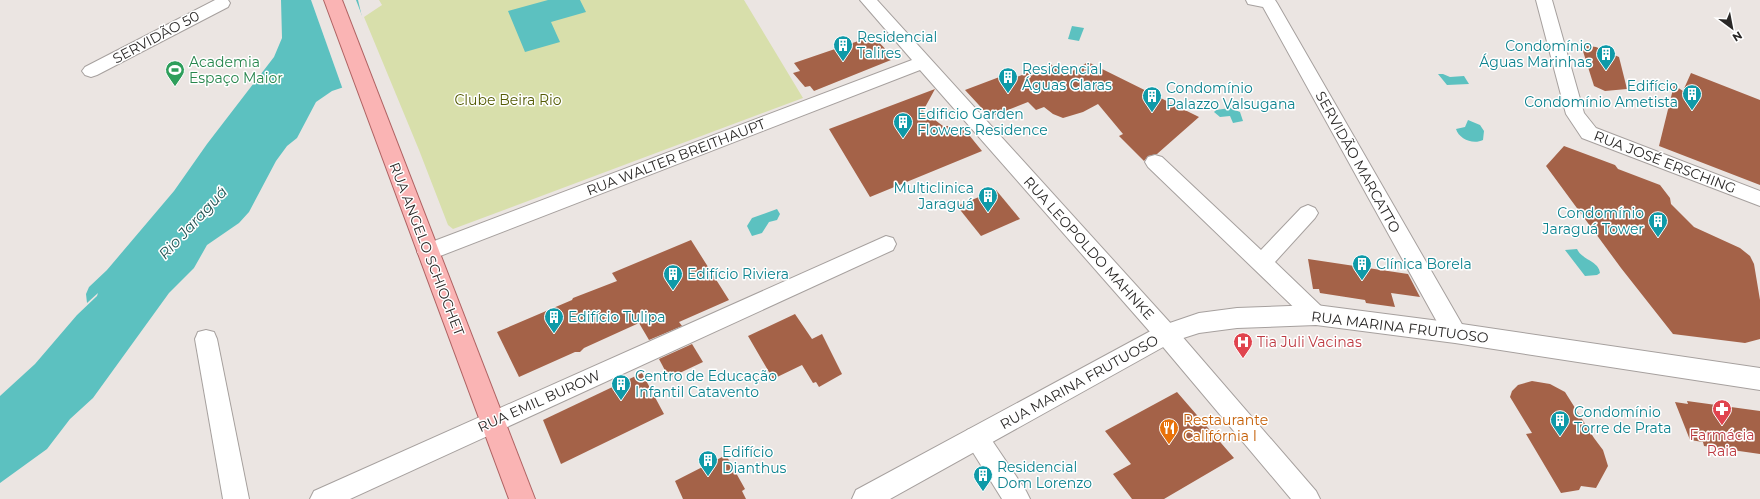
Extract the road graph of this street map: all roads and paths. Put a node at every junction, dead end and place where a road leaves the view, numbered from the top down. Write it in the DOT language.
graph roads {
  1 [pos="332,0"];
  2 [pos="868,0"];
  3 [pos="1254,0"];
  4 [pos="1544,0"];
  5 [pos="219,1"];
  6 [pos="923,62"];
  7 [pos="91,71"];
  8 [pos="1155,162"];
  9 [pos="1760,199"];
  10 [pos="1308,213"];
  11 [pos="886,244"];
  12 [pos="428,252"];
  13 [pos="1261,263"];
  14 [pos="1316,315"];
  15 [pos="1455,333"];
  16 [pos="1166,334"];
  17 [pos="206,338"];
  18 [pos="1760,379"];
  19 [pos="493,422"];
  20 [pos="976,438"];
  21 [pos="236,499"];
  22 [pos="323,499"];
  23 [pos="522,499"];
  24 [pos="865,499"];
  25 [pos="1018,499"];
  26 [pos="1308,499"];
  1 -- 12 [label="main road, RUA ANGELO SCHIOCHET"];
  2 -- 6 [label="street, RUA LEOPOLDO MAHNKE"];
  3 -- 15 [label="street, SERVIDÃO MARCATTO"];
  4 -- 9 [label="street, RUA JOSÉ ERSCHING"];
  5 -- 7 [label="street, SERVIDÃO 50"];
  6 -- 12 [label="street, RUA WALTER BREITHAUPT"];
  6 -- 16 [label="street, RUA LEOPOLDO MAHNKE"];
  8 -- 13 [label="street"];
  10 -- 13 [label="street"];
  11 -- 19 [label="street, RUA EMIL BUROW"];
  12 -- 19 [label="main road, RUA ANGELO SCHIOCHET"];
  13 -- 14 [label="street"];
  14 -- 15 [label="street, RUA MARINA FRUTUOSO"];
  14 -- 16 [label="street, RUA MARINA FRUTUOSO"];
  15 -- 18 [label="street, RUA MARINA FRUTUOSO"];
  16 -- 20 [label="street, RUA MARINA FRUTUOSO"];
  16 -- 26 [label="street, RUA LEOPOLDO MAHNKE"];
  17 -- 21 [label="street"];
  19 -- 22 [label="street, RUA EMIL BUROW"];
  19 -- 23 [label="main road, RUA ANGELO SCHIOCHET"];
  20 -- 24 [label="street, RUA MARINA FRUTUOSO"];
  20 -- 25 [label="street"];
}
